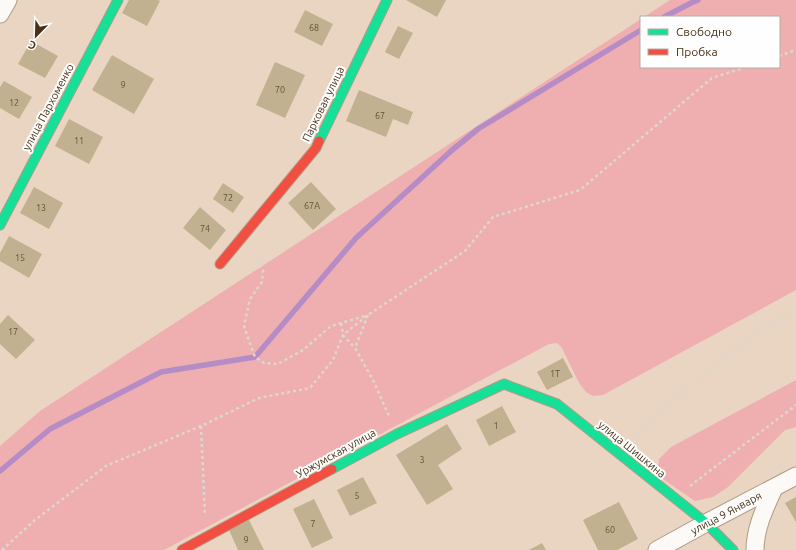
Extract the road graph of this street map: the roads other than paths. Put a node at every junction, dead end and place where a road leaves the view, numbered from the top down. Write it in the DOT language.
graph roads {
  1 [pos="8,0"];
  2 [pos="118,0"];
  3 [pos="387,0"];
  4 [pos="0,14"];
  5 [pos="0,225"];
  6 [pos="220,264"];
  7 [pos="504,384"];
  8 [pos="796,476"];
  9 [pos="774,488"];
  10 [pos="706,523"];
  11 [pos="182,550"];
  12 [pos="657,550"];
  13 [pos="733,550"];
  14 [pos="755,550"];
  1 -- 4 [label="street"];
  2 -- 5 [label="street, улица Пархоменко"];
  3 -- 6 [label="street, Парковая улица"];
  7 -- 10 [label="street, улица Шишкина"];
  7 -- 11 [label="street, Уржумская улица"];
  8 -- 9 [label="street, улица 9 Января"];
  9 -- 10 [label="street, улица 9 Января"];
  9 -- 14 [label="street"];
  10 -- 12 [label="street, улица 9 Января"];
  10 -- 13 [label="street, улица Шишкина"];
}
